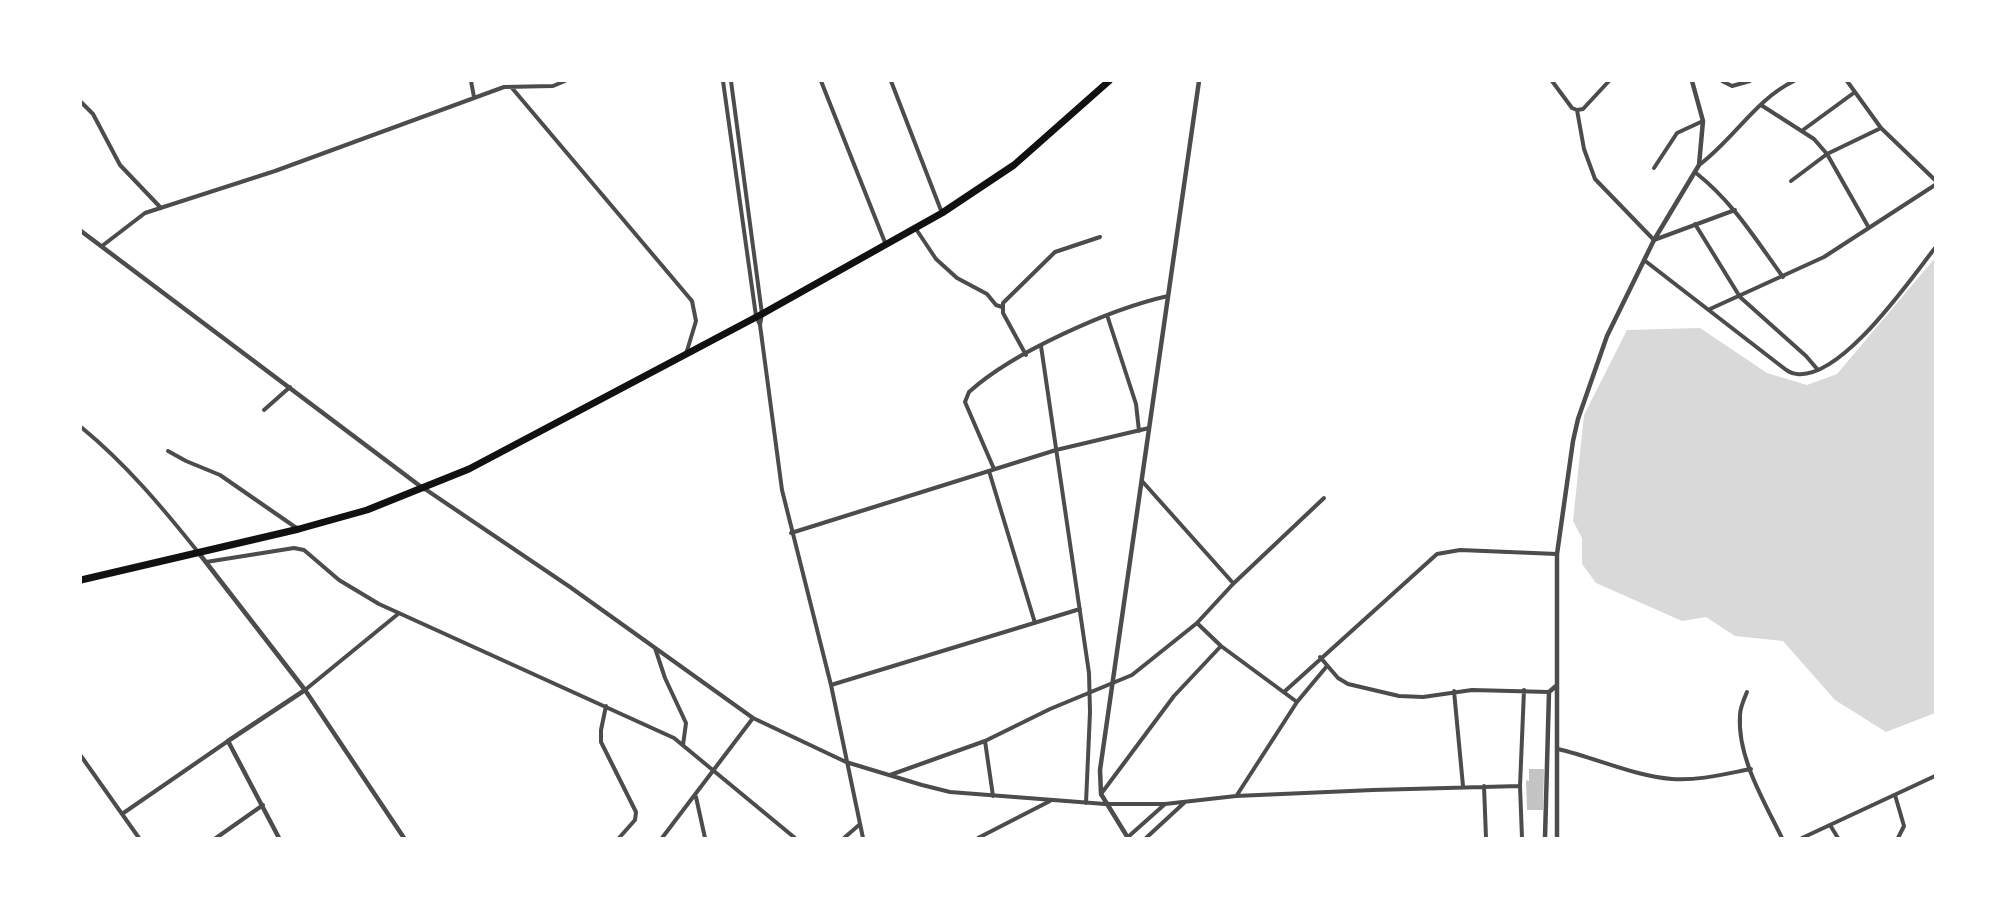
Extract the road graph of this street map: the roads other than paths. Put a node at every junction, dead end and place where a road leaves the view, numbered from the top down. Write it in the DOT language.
graph roads {
  1 [pos="471,81"];
  2 [pos="565,81"];
  3 [pos="723,81"];
  4 [pos="731,81"];
  5 [pos="821,81"];
  6 [pos="891,81"];
  7 [pos="1109,81"];
  8 [pos="1199,81"];
  9 [pos="1552,81"];
  10 [pos="1609,81"];
  11 [pos="1692,81"];
  12 [pos="1722,81"];
  13 [pos="1750,81"];
  14 [pos="1794,81"];
  15 [pos="1846,81"];
  16 [pos="511,87"];
  17 [pos="1855,92"];
  18 [pos="474,97"];
  19 [pos="81,102"];
  20 [pos="1761,105"];
  21 [pos="1577,111"];
  22 [pos="1703,121"];
  23 [pos="1881,128"];
  24 [pos="1803,130"];
  25 [pos="1827,154"];
  26 [pos="1699,165"];
  27 [pos="1654,168"];
  28 [pos="743,173"];
  29 [pos="1696,173"];
  30 [pos="736,175"];
  31 [pos="1935,180"];
  32 [pos="1791,181"];
  33 [pos="1935,185"];
  34 [pos="161,208"];
  35 [pos="1735,210"];
  36 [pos="942,213"];
  37 [pos="1695,224"];
  38 [pos="1869,228"];
  39 [pos="916,229"];
  40 [pos="81,231"];
  41 [pos="1100,237"];
  42 [pos="1654,240"];
  43 [pos="102,246"];
  44 [pos="886,246"];
  45 [pos="1935,248"];
  46 [pos="1644,259"];
  47 [pos="1783,277"];
  48 [pos="1168,296"];
  49 [pos="1740,297"];
  50 [pos="1002,307"];
  51 [pos="1710,309"];
  52 [pos="759,315"];
  53 [pos="1107,315"];
  54 [pos="1041,346"];
  55 [pos="686,355"];
  56 [pos="1026,355"];
  57 [pos="1818,370"];
  58 [pos="291,386"];
  59 [pos="264,410"];
  60 [pos="81,428"];
  61 [pos="1149,429"];
  62 [pos="1138,430"];
  63 [pos="1056,450"];
  64 [pos="168,451"];
  65 [pos="992,470"];
  66 [pos="1142,481"];
  67 [pos="425,489"];
  68 [pos="1324,498"];
  69 [pos="299,530"];
  70 [pos="791,533"];
  71 [pos="198,552"];
  72 [pos="1557,554"];
  73 [pos="206,562"];
  74 [pos="81,580"];
  75 [pos="1233,584"];
  76 [pos="1080,609"];
  77 [pos="398,614"];
  78 [pos="1035,623"];
  79 [pos="1197,623"];
  80 [pos="1221,646"];
  81 [pos="655,648"];
  82 [pos="1320,657"];
  83 [pos="1327,666"];
  84 [pos="831,685"];
  85 [pos="1112,686"];
  86 [pos="1556,686"];
  87 [pos="305,690"];
  88 [pos="1524,690"];
  89 [pos="1454,691"];
  90 [pos="1284,692"];
  91 [pos="1549,692"];
  92 [pos="1746,692"];
  93 [pos="1090,694"];
  94 [pos="1297,702"];
  95 [pos="606,706"];
  96 [pos="753,718"];
  97 [pos="228,741"];
  98 [pos="985,741"];
  99 [pos="683,745"];
  100 [pos="1558,749"];
  101 [pos="81,756"];
  102 [pos="846,762"];
  103 [pos="1751,769"];
  104 [pos="714,770"];
  105 [pos="890,775"];
  106 [pos="1935,776"];
  107 [pos="1463,786"];
  108 [pos="1484,786"];
  109 [pos="1520,786"];
  110 [pos="1548,789"];
  111 [pos="1558,789"];
  112 [pos="1101,794"];
  113 [pos="1895,795"];
  114 [pos="696,796"];
  115 [pos="993,796"];
  116 [pos="1236,796"];
  117 [pos="1051,801"];
  118 [pos="1185,802"];
  119 [pos="1086,803"];
  120 [pos="1106,804"];
  121 [pos="1166,804"];
  122 [pos="264,805"];
  123 [pos="122,814"];
  124 [pos="860,824"];
  125 [pos="1830,825"];
  126 [pos="139,838"];
  127 [pos="216,838"];
  128 [pos="279,838"];
  129 [pos="404,838"];
  130 [pos="619,838"];
  131 [pos="662,838"];
  132 [pos="705,838"];
  133 [pos="795,838"];
  134 [pos="844,838"];
  135 [pos="863,838"];
  136 [pos="978,838"];
  137 [pos="1128,838"];
  138 [pos="1146,838"];
  139 [pos="1486,838"];
  140 [pos="1522,838"];
  141 [pos="1545,838"];
  142 [pos="1557,838"];
  143 [pos="1782,838"];
  144 [pos="1802,838"];
  145 [pos="1838,838"];
  146 [pos="1898,838"];
  1 -- 18 [label="street"];
  2 -- 16 [label="street"];
  3 -- 30 [label="street"];
  4 -- 28 [label="street"];
  5 -- 44 [label="street"];
  6 -- 36 [label="street"];
  7 -- 36 [label="highway"];
  8 -- 48 [label="street"];
  9 -- 21 [label="street"];
  10 -- 21 [label="street"];
  11 -- 22 [label="street"];
  12 -- 13 [label="street"];
  14 -- 20 [label="street"];
  15 -- 17 [label="street"];
  16 -- 18 [label="street"];
  16 -- 55 [label="street"];
  17 -- 23 [label="street"];
  17 -- 24 [label="street"];
  18 -- 34 [label="street"];
  19 -- 34 [label="street"];
  20 -- 24 [label="street"];
  20 -- 26 [label="street"];
  21 -- 42 [label="street"];
  22 -- 26 [label="street"];
  22 -- 27 [label="street"];
  23 -- 25 [label="street"];
  23 -- 31 [label="street"];
  24 -- 25 [label="street"];
  25 -- 32 [label="street"];
  25 -- 38 [label="street"];
  26 -- 29 [label="street"];
  28 -- 30 [label="street"];
  28 -- 52 [label="street"];
  29 -- 35 [label="street"];
  29 -- 42 [label="street"];
  30 -- 52 [label="street"];
  33 -- 38 [label="street"];
  34 -- 43 [label="street"];
  35 -- 37 [label="street"];
  35 -- 47 [label="street"];
  36 -- 39 [label="highway"];
  37 -- 42 [label="street"];
  37 -- 49 [label="street"];
  38 -- 47 [label="street"];
  39 -- 44 [label="highway"];
  39 -- 50 [label="street"];
  40 -- 43 [label="street"];
  41 -- 50 [label="street"];
  42 -- 46 [label="street"];
  43 -- 58 [label="street"];
  44 -- 52 [label="highway"];
  45 -- 57 [label="street"];
  46 -- 51 [label="street"];
  46 -- 72 [label="street"];
  47 -- 49 [label="street"];
  48 -- 53 [label="street"];
  48 -- 61 [label="street"];
  49 -- 51 [label="street"];
  49 -- 57 [label="street"];
  50 -- 56 [label="street"];
  51 -- 57 [label="street"];
  52 -- 55 [label="highway"];
  52 -- 70 [label="street"];
  53 -- 54 [label="street"];
  53 -- 62 [label="street"];
  54 -- 56 [label="street"];
  54 -- 63 [label="street"];
  55 -- 67 [label="highway"];
  56 -- 65 [label="street"];
  58 -- 59 [label="street"];
  58 -- 67 [label="street"];
  60 -- 71 [label="street"];
  61 -- 62 [label="street"];
  61 -- 66 [label="street"];
  62 -- 63 [label="street"];
  63 -- 65 [label="street"];
  63 -- 76 [label="street"];
  64 -- 69 [label="street"];
  65 -- 70 [label="street"];
  65 -- 78 [label="street"];
  66 -- 75 [label="street"];
  66 -- 85 [label="street"];
  67 -- 69 [label="highway"];
  67 -- 81 [label="street"];
  68 -- 75 [label="street"];
  69 -- 71 [label="highway"];
  70 -- 84 [label="street"];
  71 -- 73 [label="street"];
  71 -- 74 [label="highway"];
  72 -- 82 [label="street"];
  72 -- 86 [label="street"];
  73 -- 77 [label="street"];
  73 -- 87 [label="street"];
  75 -- 79 [label="street"];
  76 -- 78 [label="street"];
  76 -- 93 [label="street"];
  77 -- 87 [label="street"];
  77 -- 95 [label="street"];
  78 -- 84 [label="street"];
  79 -- 80 [label="street"];
  79 -- 85 [label="street"];
  80 -- 90 [label="street"];
  80 -- 112 [label="street"];
  81 -- 96 [label="street"];
  81 -- 99 [label="street"];
  82 -- 83 [label="street"];
  82 -- 90 [label="street"];
  83 -- 89 [label="street"];
  83 -- 94 [label="street"];
  84 -- 102 [label="street"];
  85 -- 93 [label="street"];
  85 -- 112 [label="street"];
  86 -- 91 [label="street"];
  86 -- 100 [label="street"];
  87 -- 97 [label="street"];
  87 -- 129 [label="street"];
  88 -- 89 [label="street"];
  88 -- 91 [label="street"];
  88 -- 109 [label="street"];
  89 -- 107 [label="street"];
  90 -- 94 [label="street"];
  91 -- 110 [label="street"];
  92 -- 103 [label="street"];
  93 -- 98 [label="street"];
  93 -- 119 [label="street"];
  94 -- 116 [label="street"];
  95 -- 99 [label="street"];
  95 -- 130 [label="street"];
  96 -- 102 [label="street"];
  96 -- 104 [label="street"];
  97 -- 122 [label="street"];
  97 -- 123 [label="street"];
  98 -- 105 [label="street"];
  98 -- 115 [label="street"];
  99 -- 104 [label="street"];
  100 -- 103 [label="street"];
  100 -- 111 [label="street"];
  101 -- 123 [label="street"];
  102 -- 105 [label="street"];
  102 -- 124 [label="street"];
  103 -- 143 [label="street"];
  104 -- 114 [label="street"];
  104 -- 133 [label="street"];
  105 -- 115 [label="street"];
  106 -- 113 [label="street"];
  107 -- 108 [label="street"];
  107 -- 116 [label="street"];
  108 -- 109 [label="street"];
  108 -- 139 [label="street"];
  109 -- 140 [label="street"];
  110 -- 111 [label="street"];
  110 -- 141 [label="street"];
  111 -- 142 [label="street"];
  112 -- 120 [label="street"];
  113 -- 125 [label="street"];
  113 -- 146 [label="street"];
  114 -- 131 [label="street"];
  114 -- 132 [label="street"];
  115 -- 117 [label="street"];
  116 -- 118 [label="street"];
  117 -- 119 [label="street"];
  117 -- 136 [label="street"];
  118 -- 121 [label="street"];
  118 -- 138 [label="street"];
  119 -- 120 [label="street"];
  120 -- 121 [label="street"];
  120 -- 137 [label="street"];
  121 -- 137 [label="street"];
  122 -- 127 [label="street"];
  122 -- 128 [label="street"];
  123 -- 126 [label="street"];
  124 -- 134 [label="street"];
  124 -- 135 [label="street"];
  125 -- 144 [label="street"];
  125 -- 145 [label="street"];
}
